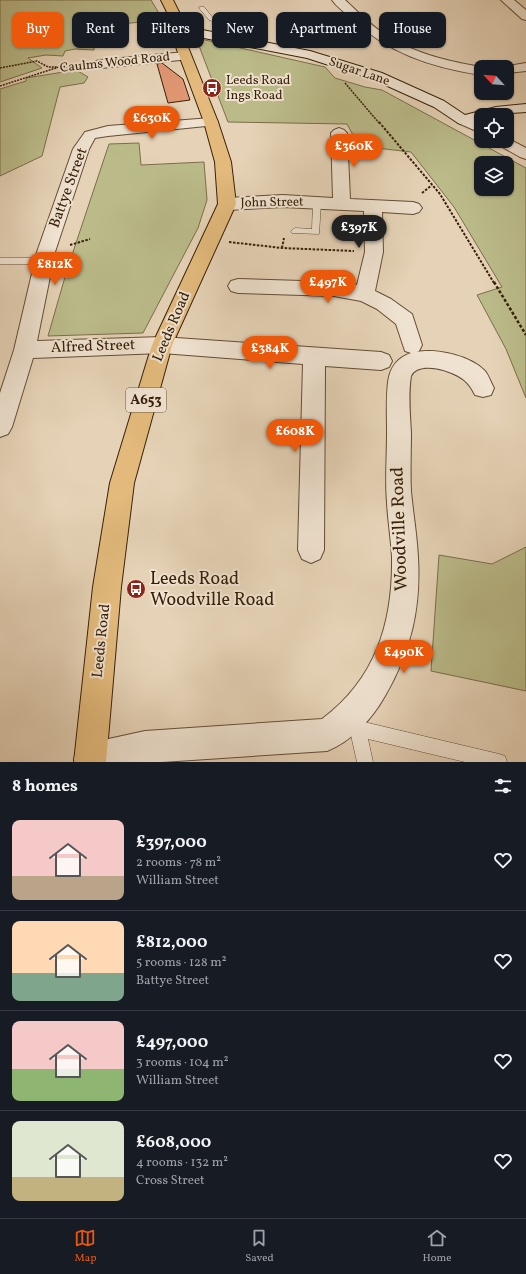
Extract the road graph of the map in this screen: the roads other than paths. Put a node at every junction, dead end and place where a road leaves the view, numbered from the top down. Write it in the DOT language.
graph roads {
  1 [pos="167,0"];
  2 [pos="338,0"];
  3 [pos="507,0"];
  4 [pos="202,8"];
  5 [pos="173,12"];
  6 [pos="526,16"];
  7 [pos="212,19"];
  8 [pos="268,47"];
  9 [pos="182,48"];
  10 [pos="186,56"];
  11 [pos="101,64"];
  12 [pos="526,67"];
  13 [pos="514,68"];
  14 [pos="474,70"];
  15 [pos="526,108"];
  16 [pos="514,109"];
  17 [pos="474,118"];
  18 [pos="464,120"];
  19 [pos="211,122"];
  20 [pos="474,126"];
  21 [pos="339,133"];
  22 [pos="514,148"];
  23 [pos="526,154"];
  24 [pos="317,203"];
  25 [pos="227,204"];
  26 [pos="342,204"];
  27 [pos="373,206"];
  28 [pos="413,208"];
  29 [pos="295,231"];
  30 [pos="0,260"];
  31 [pos="44,261"];
  32 [pos="238,286"];
  33 [pos="365,294"];
  34 [pos="162,345"];
  35 [pos="412,345"];
  36 [pos="25,350"];
  37 [pos="314,356"];
  38 [pos="381,361"];
  39 [pos="483,388"];
  40 [pos="0,427"];
  41 [pos="311,550"];
  42 [pos="356,721"];
  43 [pos="90,760"];
  44 [pos="365,762"];
  45 [pos="499,762"];
  1 -- 5 [label="main road, Leeds Road / A653"];
  2 -- 14 [label="street"];
  3 -- 6 [label="street"];
  4 -- 7 [label="lane"];
  8 -- 18 [label="street, Sugar Lane"];
  9 -- 10 [label="main road, Leeds Road / A653"];
  10 -- 11 [label="street, Caulms Wood Road"];
  10 -- 19 [label="main road, Leeds Road / A653"];
  12 -- 13 [label="street"];
  15 -- 16 [label="street"];
  17 -- 18 [label="street"];
  18 -- 20 [label="street, Sugar Lane"];
  19 -- 25 [label="main road, Leeds Road / A653"];
  19 -- 31 [label="street, Battye Street"];
  21 -- 26 [label="street"];
  22 -- 23 [label="street"];
  24 -- 25 [label="street, John Street"];
  24 -- 26 [label="street, John Street"];
  24 -- 29 [label="lane"];
  25 -- 34 [label="main road, Leeds Road / A653"];
  26 -- 27 [label="street, John Street"];
  27 -- 28 [label="street, John Street"];
  27 -- 33 [label="street"];
  30 -- 31 [label="lane"];
  31 -- 36 [label="street, Battye Street"];
  32 -- 33 [label="street"];
  33 -- 35 [label="street"];
  34 -- 36 [label="street, Alfred Street"];
  34 -- 37 [label="street, Alfred Street"];
  34 -- 43 [label="main road, Leeds Road / A653"];
  36 -- 40 [label="street, Battye Street"];
  37 -- 38 [label="street, Alfred Street"];
  37 -- 41 [label="street"];
  39 -- 42 [label="street, Woodville Road"];
  42 -- 43 [label="street, Woodville Road"];
  42 -- 44 [label="lane"];
  42 -- 45 [label="lane"];
}
